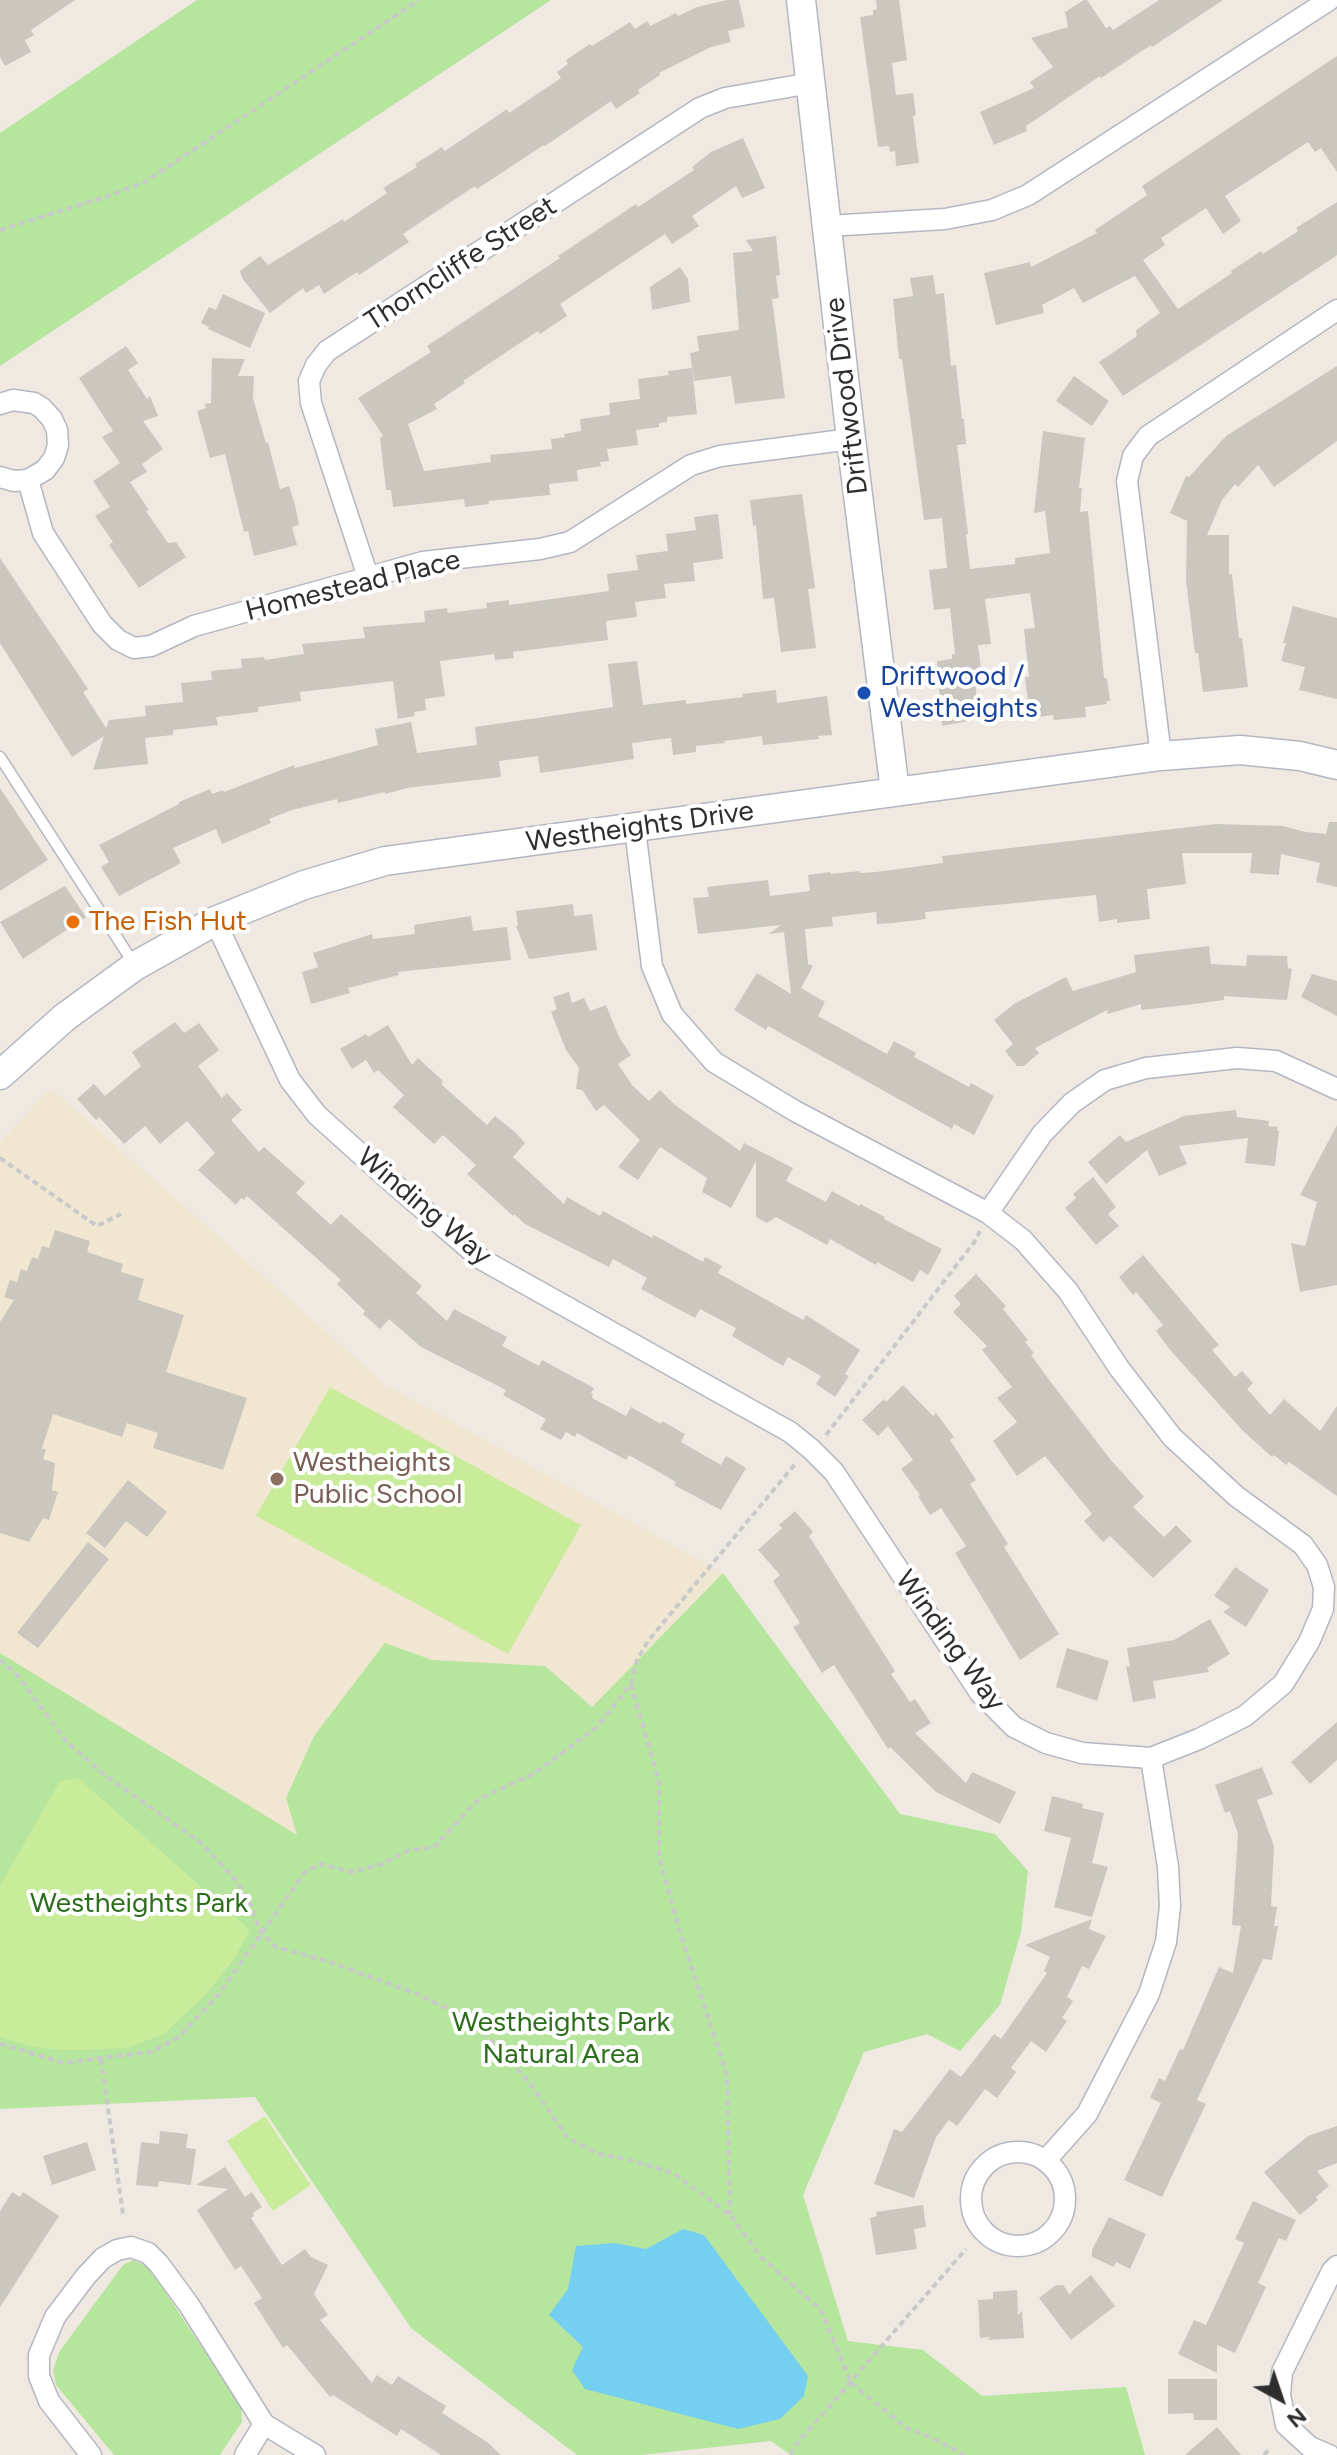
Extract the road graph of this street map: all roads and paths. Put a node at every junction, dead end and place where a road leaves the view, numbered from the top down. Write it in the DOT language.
graph roads {
  1 [pos="419,0"];
  2 [pos="801,0"];
  3 [pos="1329,0"];
  4 [pos="811,83"];
  5 [pos="827,226"];
  6 [pos="0,230"];
  7 [pos="1337,310"];
  8 [pos="0,404"];
  9 [pos="851,439"];
  10 [pos="0,477"];
  11 [pos="28,480"];
  12 [pos="368,577"];
  13 [pos="1161,756"];
  14 [pos="0,757"];
  15 [pos="1337,765"];
  16 [pos="895,791"];
  17 [pos="635,829"];
  18 [pos="215,921"];
  19 [pos="135,966"];
  20 [pos="0,1075"];
  21 [pos="1337,1089"];
  22 [pos="0,1158"];
  23 [pos="988,1213"];
  24 [pos="121,1214"];
  25 [pos="822,1439"];
  26 [pos="801,1458"];
  27 [pos="0,1660"];
  28 [pos="631,1684"];
  29 [pos="1151,1758"];
  30 [pos="261,1932"];
  31 [pos="0,2044"];
  32 [pos="101,2059"];
  33 [pos="1046,2160"];
  34 [pos="123,2214"];
  35 [pos="730,2215"];
  36 [pos="966,2249"];
  37 [pos="1337,2266"];
  38 [pos="851,2383"];
  39 [pos="264,2424"];
  40 [pos="1270,2448"];
  41 [pos="91,2455"];
  42 [pos="245,2455"];
  43 [pos="315,2455"];
  44 [pos="791,2455"];
  45 [pos="964,2455"];
  46 [pos="1264,2455"];
  47 [pos="1329,2455"];
  1 -- 6 [label="path"];
  2 -- 4 [label="street, Driftwood Drive"];
  3 -- 5 [label="street"];
  4 -- 5 [label="street, Driftwood Drive"];
  4 -- 12 [label="street, Thorncliffe Street"];
  5 -- 9 [label="street, Driftwood Drive"];
  7 -- 13 [label="street"];
  8 -- 11 [label="street"];
  9 -- 12 [label="street, Homestead Place"];
  9 -- 16 [label="street, Driftwood Drive"];
  10 -- 11 [label="street"];
  11 -- 12 [label="street, Homestead Place"];
  13 -- 15 [label="street, Westheights Drive"];
  13 -- 16 [label="street, Westheights Drive"];
  14 -- 19 [label="lane"];
  16 -- 17 [label="street, Westheights Drive"];
  17 -- 18 [label="street, Westheights Drive"];
  17 -- 23 [label="street, Winding Way"];
  18 -- 19 [label="street, Westheights Drive"];
  18 -- 29 [label="street, Winding Way"];
  19 -- 20 [label="street, Westheights Drive"];
  21 -- 23 [label="street"];
  22 -- 24 [label="path"];
  23 -- 25 [label="path"];
  23 -- 29 [label="street, Winding Way"];
  26 -- 28 [label="path"];
  27 -- 30 [label="path"];
  28 -- 30 [label="path"];
  28 -- 35 [label="path"];
  29 -- 33 [label="street"];
  30 -- 32 [label="path"];
  30 -- 35 [label="path"];
  31 -- 32 [label="path"];
  32 -- 34 [label="path"];
  33 -- 33 [label="street"];
  35 -- 38 [label="path"];
  36 -- 38 [label="path"];
  37 -- 47 [label="street"];
  38 -- 44 [label="path"];
  38 -- 45 [label="path"];
  39 -- 41 [label="street"];
  39 -- 42 [label="street"];
  39 -- 43 [label="street"];
  40 -- 46 [label="path"];
}
